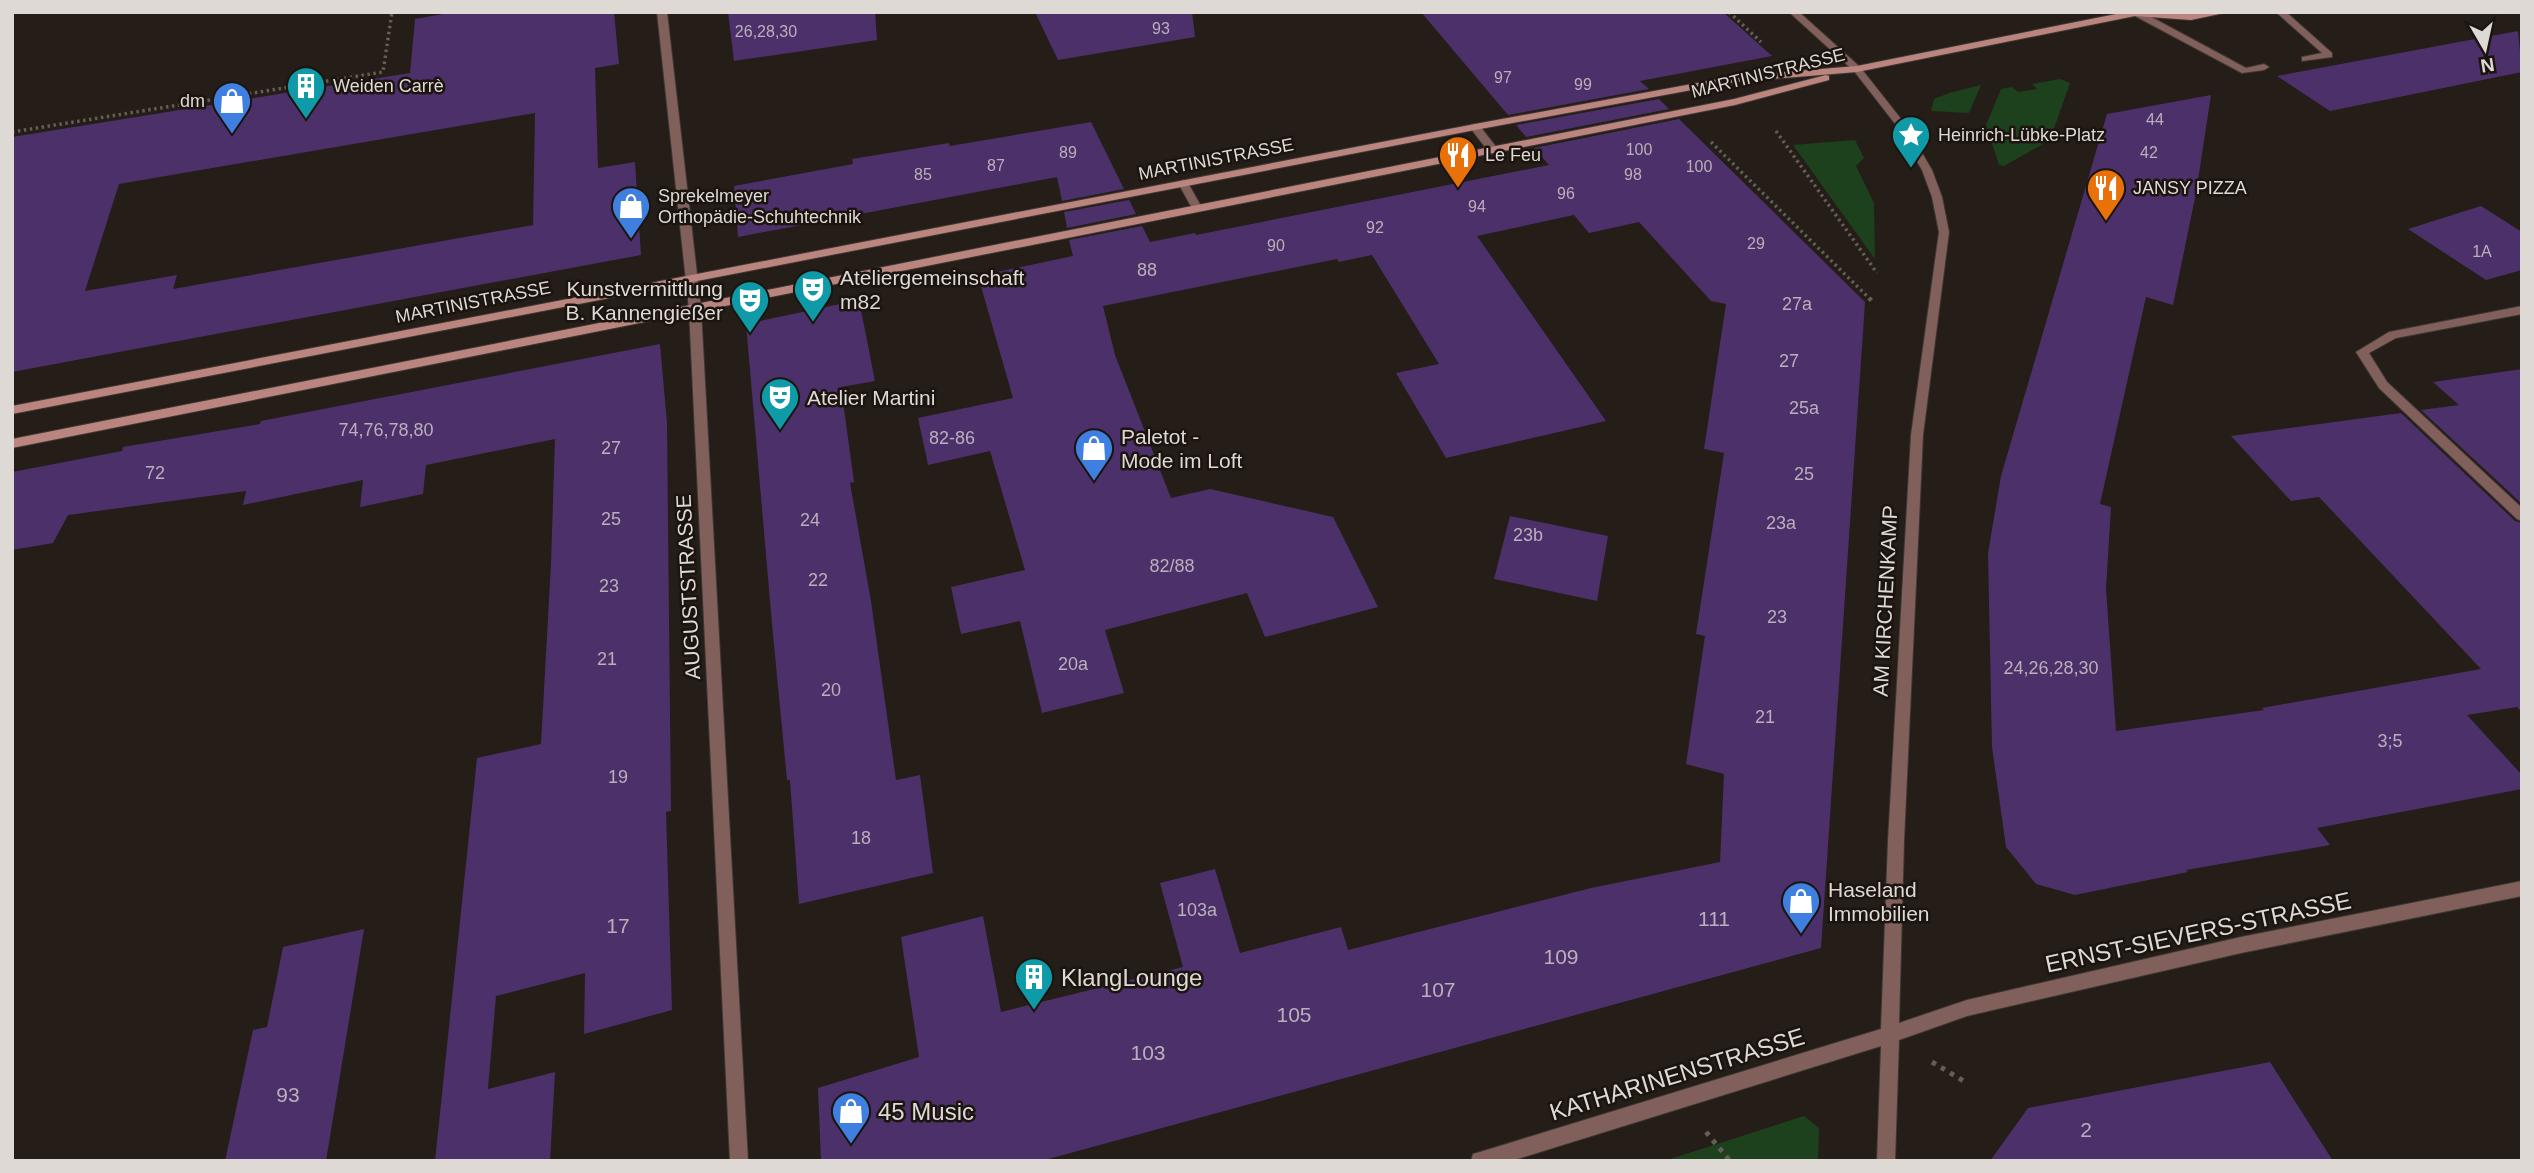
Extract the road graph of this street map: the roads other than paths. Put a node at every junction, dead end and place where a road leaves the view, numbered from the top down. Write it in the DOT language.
graph roads {
  1 [pos="662,12"];
  2 [pos="1793,12"];
  3 [pos="2225,12"];
  4 [pos="2280,12"];
  5 [pos="2138,13"];
  6 [pos="2305,59"];
  7 [pos="2264,67"];
  8 [pos="1857,69"];
  9 [pos="1475,127"];
  10 [pos="1493,150"];
  11 [pos="1183,183"];
  12 [pos="1197,208"];
  13 [pos="690,278"];
  14 [pos="695,309"];
  15 [pos="2522,310"];
  16 [pos="12,410"];
  17 [pos="12,444"];
  18 [pos="2522,516"];
  19 [pos="2522,888"];
  20 [pos="1889,1035"];
  21 [pos="739,1161"];
  22 [pos="1480,1161"];
  23 [pos="1886,1161"];
  1 -- 13 [label="street, AUGUSTSTRASSE"];
  2 -- 8 [label="street, AM KIRCHENKAMP"];
  3 -- 5 [label="main road"];
  4 -- 6 [label="street"];
  5 -- 7 [label="street"];
  5 -- 8 [label="main road"];
  8 -- 9 [label="main road, MARTINISTRASSE"];
  8 -- 10 [label="main road, MARTINISTRASSE"];
  8 -- 20 [label="street, AM KIRCHENKAMP"];
  9 -- 10 [label="street"];
  9 -- 11 [label="main road, MARTINISTRASSE"];
  10 -- 12 [label="main road, MARTINISTRASSE"];
  11 -- 12 [label="street"];
  11 -- 13 [label="main road, MARTINISTRASSE"];
  12 -- 14 [label="main road, MARTINISTRASSE"];
  13 -- 14 [label="street, AUGUSTSTRASSE"];
  13 -- 16 [label="main road, MARTINISTRASSE"];
  14 -- 17 [label="main road, MARTINISTRASSE"];
  14 -- 21 [label="street, AUGUSTSTRASSE"];
  15 -- 18 [label="street"];
  19 -- 20 [label="street, ERNST-SIEVERS-STRASSE"];
  20 -- 22 [label="street, KATHARINENSTRASSE"];
  20 -- 23 [label="street, AM KIRCHENKAMP"];
}
